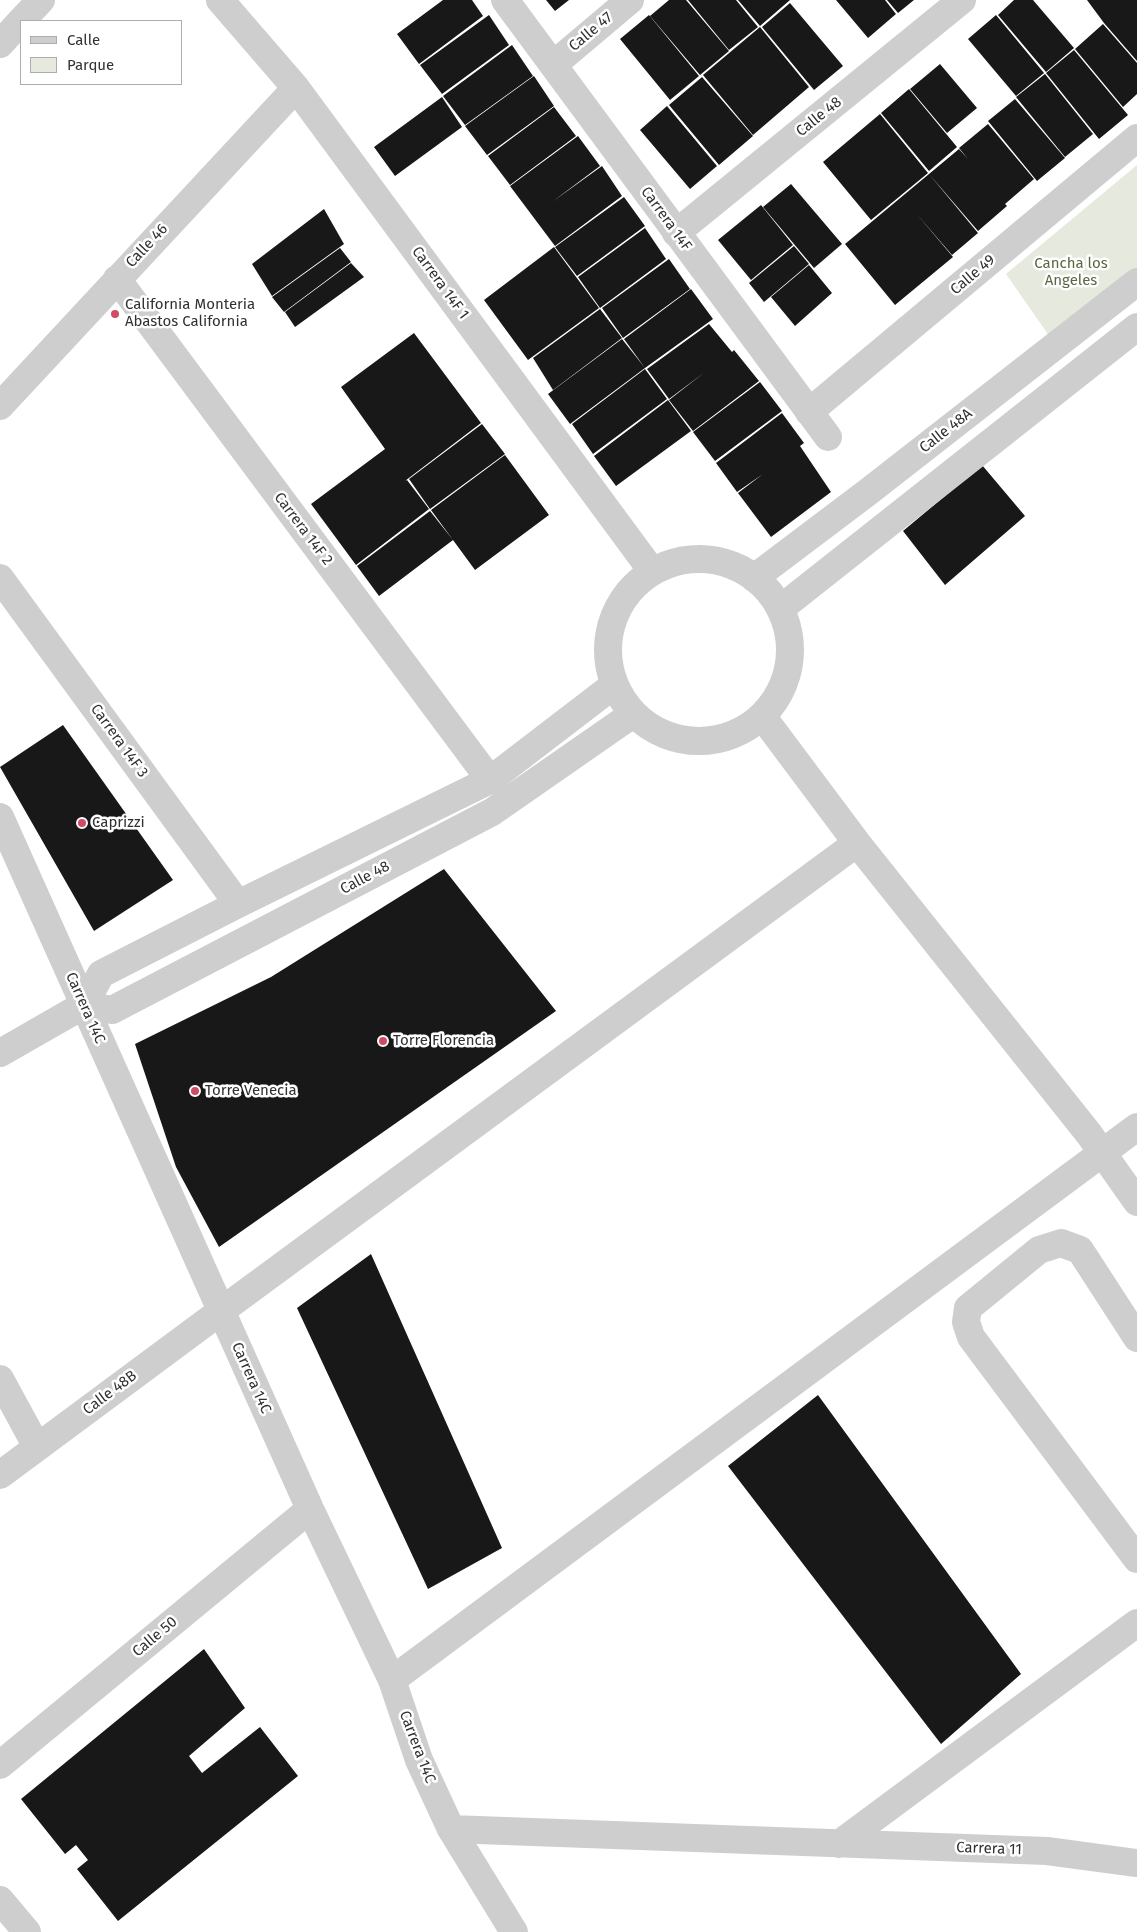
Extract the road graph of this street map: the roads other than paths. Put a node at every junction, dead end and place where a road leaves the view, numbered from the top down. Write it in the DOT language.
graph roads {
  1 [pos="41,0"];
  2 [pos="220,0"];
  3 [pos="506,0"];
  4 [pos="630,0"];
  5 [pos="962,0"];
  6 [pos="22,20"];
  7 [pos="20,22"];
  8 [pos="0,44"];
  9 [pos="553,65"];
  10 [pos="296,88"];
  11 [pos="1137,138"];
  12 [pos="676,234"];
  13 [pos="116,279"];
  14 [pos="1137,282"];
  15 [pos="1137,327"];
  16 [pos="0,406"];
  17 [pos="809,412"];
  18 [pos="828,437"];
  19 [pos="652,571"];
  20 [pos="0,578"];
  21 [pos="754,578"];
  22 [pos="780,609"];
  23 [pos="614,685"];
  24 [pos="633,714"];
  25 [pos="762,716"];
  26 [pos="490,780"];
  27 [pos="0,817"];
  28 [pos="857,843"];
  29 [pos="8,860"];
  30 [pos="238,904"];
  31 [pos="84,1005"];
  32 [pos="0,1052"];
  33 [pos="1137,1127"];
  34 [pos="1102,1153"];
  35 [pos="1137,1202"];
  36 [pos="221,1310"];
  37 [pos="1137,1338"];
  38 [pos="0,1379"];
  39 [pos="37,1447"];
  40 [pos="0,1475"];
  41 [pos="310,1509"];
  42 [pos="1137,1559"];
  43 [pos="1137,1623"];
  44 [pos="392,1680"];
  45 [pos="0,1765"];
  46 [pos="451,1829"];
  47 [pos="839,1844"];
  48 [pos="1137,1863"];
  49 [pos="0,1900"];
  50 [pos="27,1932"];
  51 [pos="514,1932"];
  1 -- 6 [label="street"];
  2 -- 10 [label="street, Carrera 14F 1"];
  3 -- 9 [label="street, Carrera 14F"];
  4 -- 9 [label="street, Calle 47"];
  5 -- 12 [label="street, Calle 48"];
  7 -- 8 [label="street"];
  9 -- 12 [label="street, Carrera 14F"];
  10 -- 13 [label="street, Calle 46"];
  10 -- 19 [label="street, Carrera 14F 1"];
  11 -- 17 [label="street, Calle 49"];
  12 -- 17 [label="street, Carrera 14F"];
  13 -- 16 [label="street, Calle 46"];
  13 -- 26 [label="street, Carrera 14F 2"];
  14 -- 21 [label="street, Calle 48A"];
  15 -- 22 [label="street"];
  17 -- 18 [label="street, Carrera 14F"];
  19 -- 21 [label="street"];
  19 -- 23 [label="street"];
  20 -- 30 [label="street, Carrera 14F 3"];
  21 -- 22 [label="street"];
  22 -- 25 [label="street"];
  23 -- 24 [label="street"];
  23 -- 26 [label="street"];
  24 -- 25 [label="street"];
  24 -- 31 [label="street, Calle 48"];
  25 -- 28 [label="street"];
  26 -- 30 [label="street"];
  27 -- 29 [label="street, Carrera 14C"];
  28 -- 34 [label="street"];
  28 -- 36 [label="street, Calle 48B"];
  29 -- 31 [label="street, Carrera 14C"];
  30 -- 31 [label="street"];
  31 -- 32 [label="street"];
  31 -- 36 [label="street, Carrera 14C"];
  33 -- 34 [label="street"];
  34 -- 35 [label="street"];
  34 -- 44 [label="street"];
  36 -- 39 [label="street, Calle 48B"];
  36 -- 41 [label="street, Carrera 14C"];
  37 -- 42 [label="street"];
  38 -- 39 [label="street"];
  39 -- 40 [label="street, Calle 48B"];
  41 -- 44 [label="street, Carrera 14C"];
  41 -- 45 [label="street, Calle 50"];
  43 -- 47 [label="street"];
  44 -- 46 [label="street, Carrera 14C"];
  46 -- 47 [label="street, Carrera 11"];
  46 -- 51 [label="street, Carrera 14C"];
  47 -- 48 [label="street, Carrera 11"];
  49 -- 50 [label="street"];
}
